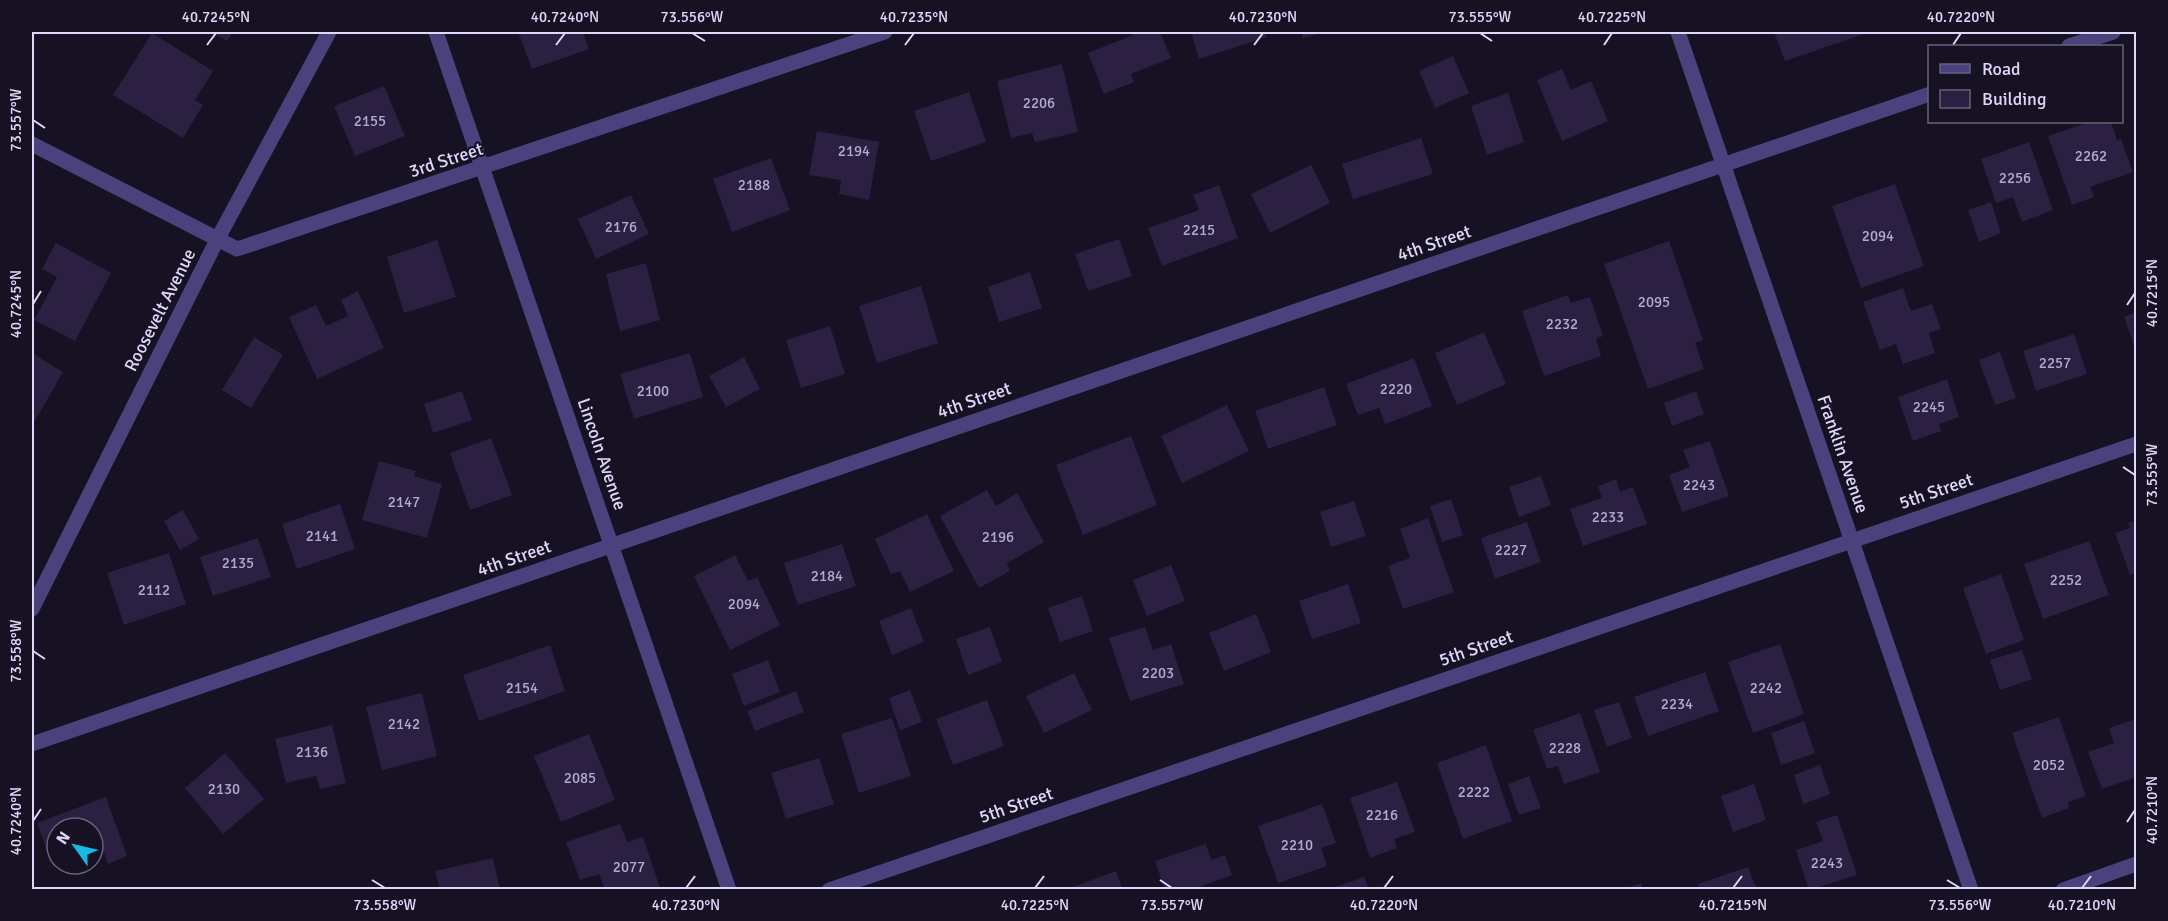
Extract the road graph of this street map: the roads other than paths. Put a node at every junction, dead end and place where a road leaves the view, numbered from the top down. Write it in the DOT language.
graph roads {
  1 [pos="329,32"];
  2 [pos="436,32"];
  3 [pos="885,32"];
  4 [pos="1678,32"];
  5 [pos="2113,32"];
  6 [pos="2072,45"];
  7 [pos="1928,94"];
  8 [pos="32,144"];
  9 [pos="1723,164"];
  10 [pos="483,168"];
  11 [pos="217,240"];
  12 [pos="2136,444"];
  13 [pos="1851,540"];
  14 [pos="612,545"];
  15 [pos="32,609"];
  16 [pos="32,744"];
  17 [pos="2136,864"];
  18 [pos="729,890"];
  19 [pos="828,890"];
  20 [pos="1971,890"];
  21 [pos="2063,890"];
  1 -- 11 [label="street, Roosevelt Avenue"];
  2 -- 10 [label="street, Lincoln Avenue"];
  3 -- 10 [label="street, 3rd Street"];
  4 -- 9 [label="street, Franklin Avenue"];
  5 -- 6 [label="street"];
  7 -- 9 [label="street, 4th Street"];
  8 -- 11 [label="street, 3rd Street"];
  9 -- 13 [label="street, Franklin Avenue"];
  9 -- 14 [label="street, 4th Street"];
  10 -- 11 [label="street, 3rd Street"];
  10 -- 14 [label="street, Lincoln Avenue"];
  11 -- 15 [label="street, Roosevelt Avenue"];
  12 -- 13 [label="street, 5th Street"];
  13 -- 19 [label="street, 5th Street"];
  13 -- 20 [label="street, Franklin Avenue"];
  14 -- 16 [label="street, 4th Street"];
  14 -- 18 [label="street, Lincoln Avenue"];
  17 -- 21 [label="street"];
}
